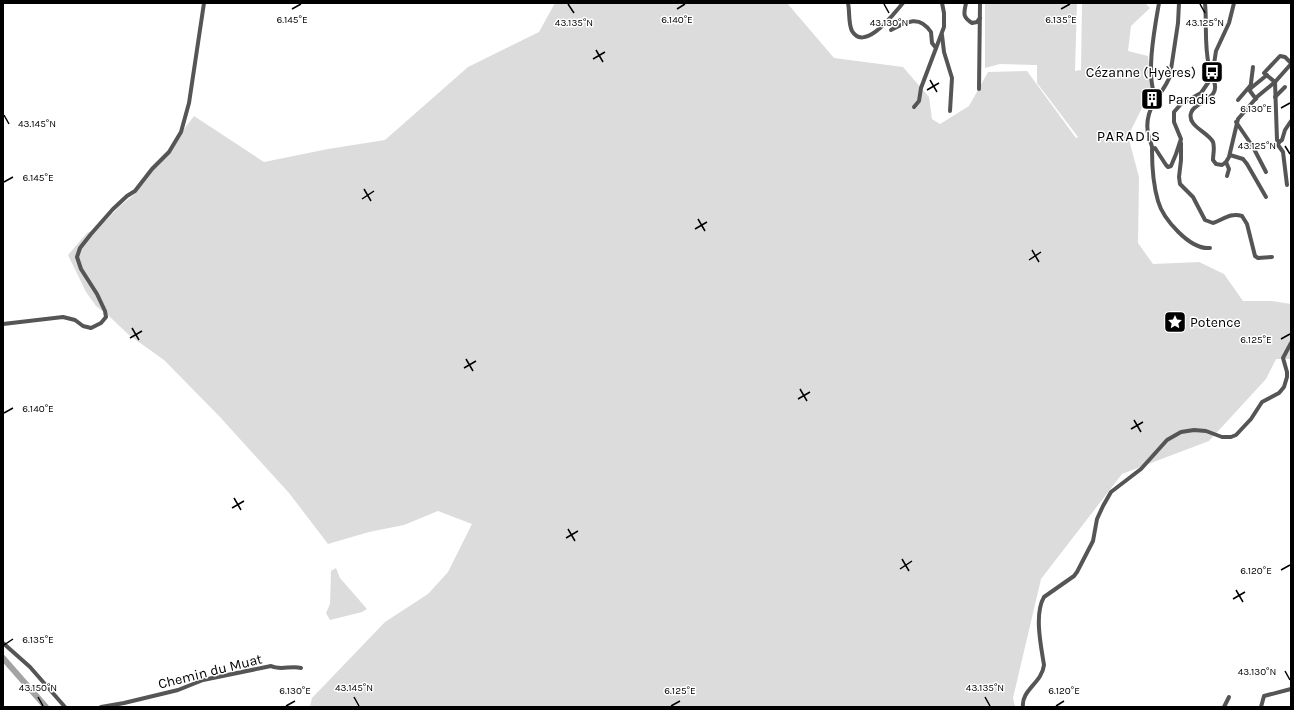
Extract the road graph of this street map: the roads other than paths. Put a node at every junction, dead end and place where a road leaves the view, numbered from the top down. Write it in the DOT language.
graph roads {
  1 [pos="204,3"];
  2 [pos="848,3"];
  3 [pos="903,3"];
  4 [pos="942,3"];
  5 [pos="966,3"];
  6 [pos="980,3"];
  7 [pos="1159,3"];
  8 [pos="1179,3"];
  9 [pos="1205,3"];
  10 [pos="1234,3"];
  11 [pos="980,18"];
  12 [pos="891,30"];
  13 [pos="942,33"];
  14 [pos="936,48"];
  15 [pos="1291,63"];
  16 [pos="1213,67"];
  17 [pos="1253,67"];
  18 [pos="1266,74"];
  19 [pos="1212,77"];
  20 [pos="1274,82"];
  21 [pos="1251,87"];
  22 [pos="1286,87"];
  23 [pos="980,89"];
  24 [pos="1275,97"];
  25 [pos="1156,98"];
  26 [pos="1256,99"];
  27 [pos="1238,100"];
  28 [pos="914,107"];
  29 [pos="950,111"];
  30 [pos="1291,121"];
  31 [pos="1236,122"];
  32 [pos="1181,139"];
  33 [pos="1279,142"];
  34 [pos="1153,149"];
  35 [pos="1230,155"];
  36 [pos="1226,162"];
  37 [pos="1266,172"];
  38 [pos="1227,176"];
  39 [pos="1287,185"];
  40 [pos="1266,197"];
  41 [pos="1210,248"];
  42 [pos="1272,257"];
  43 [pos="3,324"];
  44 [pos="1291,343"];
  45 [pos="3,643"];
  46 [pos="301,668"];
  47 [pos="1291,689"];
  48 [pos="1229,697"];
  49 [pos="65,707"];
  50 [pos="101,707"];
  51 [pos="1023,707"];
  52 [pos="1224,707"];
  53 [pos="1261,707"];
  1 -- 43 [label="street"];
  2 -- 3 [label="street"];
  4 -- 13 [label="street"];
  5 -- 11 [label="street"];
  6 -- 11 [label="street"];
  7 -- 25 [label="street"];
  8 -- 25 [label="street"];
  9 -- 16 [label="street"];
  10 -- 16 [label="street"];
  11 -- 23 [label="street"];
  12 -- 14 [label="street"];
  13 -- 14 [label="street"];
  13 -- 29 [label="street"];
  14 -- 28 [label="street"];
  15 -- 18 [label="street"];
  15 -- 20 [label="street"];
  16 -- 19 [label="street"];
  17 -- 21 [label="street"];
  18 -- 20 [label="street"];
  18 -- 21 [label="street"];
  19 -- 32 [label="street"];
  19 -- 36 [label="street"];
  20 -- 24 [label="street"];
  20 -- 26 [label="street"];
  21 -- 26 [label="street"];
  21 -- 27 [label="street"];
  22 -- 24 [label="street"];
  24 -- 33 [label="street"];
  25 -- 34 [label="street"];
  26 -- 31 [label="street"];
  30 -- 33 [label="street"];
  31 -- 35 [label="street"];
  31 -- 37 [label="street"];
  32 -- 34 [label="street"];
  32 -- 42 [label="street"];
  33 -- 39 [label="street"];
  34 -- 41 [label="street"];
  35 -- 36 [label="street"];
  35 -- 40 [label="street"];
  36 -- 38 [label="street"];
  44 -- 51 [label="street"];
  45 -- 49 [label="street"];
  46 -- 50 [label="street, Chemin du Muat"];
  47 -- 53 [label="street"];
  48 -- 52 [label="street"];
}
